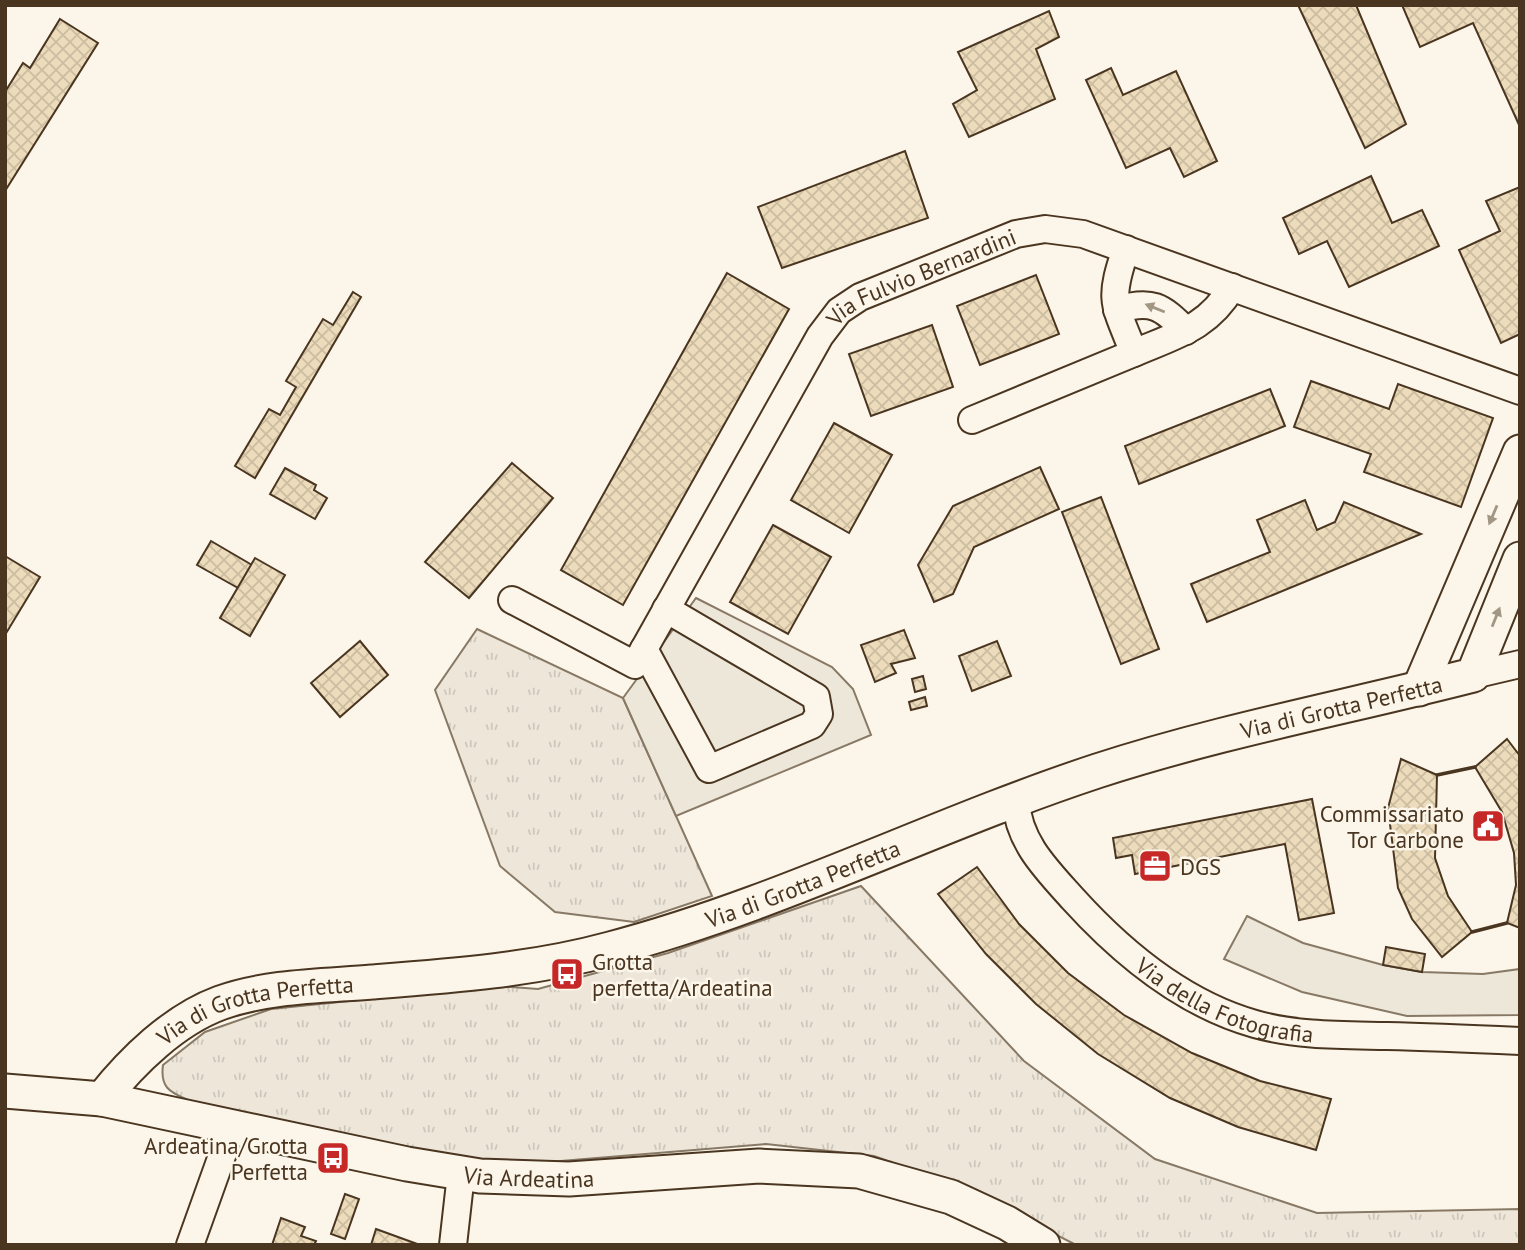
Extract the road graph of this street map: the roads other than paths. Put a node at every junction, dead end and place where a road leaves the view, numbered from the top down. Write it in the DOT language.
graph roads {
  1 [pos="1126,249"];
  2 [pos="1232,287"];
  3 [pos="1117,310"];
  4 [pos="1186,331"];
  5 [pos="1134,353"];
  6 [pos="1520,391"];
  7 [pos="972,420"];
  8 [pos="1520,452"];
  9 [pos="1520,559"];
  10 [pos="512,600"];
  11 [pos="666,609"];
  12 [pos="643,649"];
  13 [pos="1520,664"];
  14 [pos="1473,675"];
  15 [pos="1419,689"];
  16 [pos="1016,801"];
  17 [pos="1520,1041"];
  18 [pos="5,1091"];
  19 [pos="102,1099"];
  20 [pos="233,1125"];
  21 [pos="461,1174"];
  22 [pos="190,1245"];
  23 [pos="453,1245"];
  24 [pos="1043,1245"];
  1 -- 2 [label="street, Via Fulvio Bernardini"];
  1 -- 3 [label="street"];
  1 -- 11 [label="street, Via Fulvio Bernardini"];
  2 -- 4 [label="street"];
  2 -- 6 [label="street, Via Fulvio Bernardini"];
  4 -- 3 [label="street, one-way"];
  3 -- 5 [label="street"];
  4 -- 5 [label="street"];
  5 -- 7 [label="street"];
  8 -- 15 [label="main road, one-way"];
  14 -- 9 [label="main road, one-way"];
  10 -- 12 [label="street"];
  11 -- 12 [label="street, Via Fulvio Bernardini"];
  11 -- 12 [label="street"];
  13 -- 14 [label="street, Via di Grotta Perfetta"];
  14 -- 15 [label="main road, Via di Grotta Perfetta"];
  15 -- 16 [label="main road, Via di Grotta Perfetta"];
  16 -- 17 [label="street, Via della Fotografia"];
  16 -- 19 [label="main road, Via di Grotta Perfetta"];
  18 -- 19 [label="main road, Via Ardeatina"];
  19 -- 20 [label="main road, Via Ardeatina"];
  20 -- 21 [label="main road, Via Ardeatina"];
  20 -- 22 [label="street"];
  21 -- 23 [label="street"];
  21 -- 24 [label="main road, Via Ardeatina"];
}
